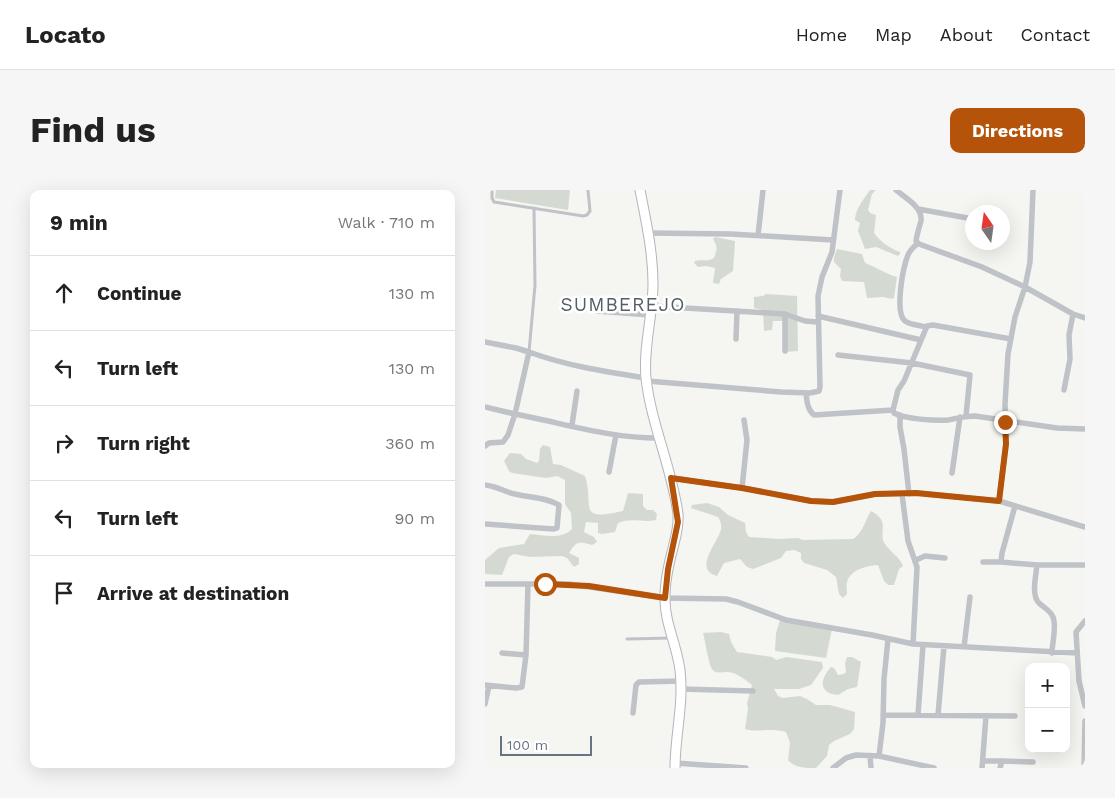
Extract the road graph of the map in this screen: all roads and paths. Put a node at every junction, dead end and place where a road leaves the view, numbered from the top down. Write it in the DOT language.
graph roads {
  1 [pos="492,190"];
  2 [pos="587,190"];
  3 [pos="640,190"];
  4 [pos="763,190"];
  5 [pos="840,190"];
  6 [pos="896,190"];
  7 [pos="1033,190"];
  8 [pos="534,208"];
  9 [pos="919,209"];
  10 [pos="965,218"];
  11 [pos="648,233"];
  12 [pos="758,236"];
  13 [pos="833,240"];
  14 [pos="918,243"];
  15 [pos="1025,287"];
  16 [pos="597,310"];
  17 [pos="651,311"];
  18 [pos="737,311"];
  19 [pos="785,314"];
  20 [pos="1073,314"];
  21 [pos="1085,318"];
  22 [pos="818,319"];
  23 [pos="926,327"];
  24 [pos="736,339"];
  25 [pos="1011,339"];
  26 [pos="921,340"];
  27 [pos="485,342"];
  28 [pos="785,351"];
  29 [pos="529,352"];
  30 [pos="838,355"];
  31 [pos="912,363"];
  32 [pos="646,380"];
  33 [pos="1064,390"];
  34 [pos="577,391"];
  35 [pos="806,393"];
  36 [pos="485,407"];
  37 [pos="893,410"];
  38 [pos="515,414"];
  39 [pos="900,415"];
  40 [pos="963,416"];
  41 [pos="744,420"];
  42 [pos="1005,421"];
  43 [pos="572,425"];
  44 [pos="1085,429"];
  45 [pos="616,435"];
  46 [pos="661,438"];
  47 [pos="485,446"];
  48 [pos="609,472"];
  49 [pos="953,473"];
  50 [pos="671,478"];
  51 [pos="485,485"];
  52 [pos="742,488"];
  53 [pos="905,494"];
  54 [pos="999,501"];
  55 [pos="1015,506"];
  56 [pos="485,524"];
  57 [pos="1085,527"];
  58 [pos="945,558"];
  59 [pos="916,560"];
  60 [pos="983,562"];
  61 [pos="1001,562"];
  62 [pos="1037,565"];
  63 [pos="1085,565"];
  64 [pos="485,584"];
  65 [pos="528,584"];
  66 [pos="970,597"];
  67 [pos="665,598"];
  68 [pos="1085,621"];
  69 [pos="672,638"];
  70 [pos="627,639"];
  71 [pos="888,639"];
  72 [pos="913,644"];
  73 [pos="923,645"];
  74 [pos="944,646"];
  75 [pos="964,647"];
  76 [pos="502,653"];
  77 [pos="1052,653"];
  78 [pos="1077,653"];
  79 [pos="526,655"];
  80 [pos="681,685"];
  81 [pos="487,686"];
  82 [pos="753,691"];
  83 [pos="485,704"];
  84 [pos="1085,706"];
  85 [pos="633,713"];
  86 [pos="883,715"];
  87 [pos="918,715"];
  88 [pos="938,716"];
  89 [pos="986,716"];
  90 [pos="1015,716"];
  91 [pos="1085,721"];
  92 [pos="870,756"];
  93 [pos="879,756"];
  94 [pos="983,761"];
  95 [pos="1033,762"];
  96 [pos="675,765"];
  97 [pos="1001,765"];
  98 [pos="746,768"];
  99 [pos="833,768"];
  100 [pos="871,768"];
  101 [pos="934,768"];
  102 [pos="982,768"];
  103 [pos="1084,768"];
  1 -- 8 [label="lane"];
  2 -- 8 [label="lane"];
  3 -- 11 [label="street"];
  4 -- 12 [label="street"];
  5 -- 13 [label="street"];
  6 -- 9 [label="street"];
  7 -- 15 [label="street"];
  8 -- 29 [label="lane"];
  9 -- 10 [label="street"];
  9 -- 14 [label="street"];
  11 -- 12 [label="street"];
  11 -- 17 [label="street"];
  12 -- 13 [label="street"];
  13 -- 22 [label="street"];
  14 -- 15 [label="street"];
  14 -- 23 [label="street"];
  15 -- 20 [label="street"];
  15 -- 25 [label="street"];
  16 -- 17 [label="street"];
  17 -- 18 [label="street"];
  17 -- 32 [label="street"];
  18 -- 19 [label="street"];
  18 -- 24 [label="street"];
  19 -- 22 [label="street"];
  19 -- 28 [label="street"];
  20 -- 21 [label="street"];
  20 -- 33 [label="street"];
  22 -- 26 [label="street"];
  22 -- 35 [label="street"];
  23 -- 25 [label="street"];
  23 -- 26 [label="street"];
  25 -- 42 [label="street"];
  26 -- 31 [label="street"];
  27 -- 29 [label="street"];
  29 -- 32 [label="street"];
  29 -- 38 [label="street"];
  30 -- 31 [label="street"];
  31 -- 37 [label="street"];
  31 -- 40 [label="street"];
  32 -- 35 [label="street"];
  32 -- 46 [label="street"];
  34 -- 43 [label="street"];
  35 -- 37 [label="street"];
  36 -- 38 [label="street"];
  37 -- 39 [label="street"];
  38 -- 43 [label="street"];
  38 -- 47 [label="street"];
  39 -- 40 [label="street"];
  39 -- 53 [label="street"];
  40 -- 42 [label="street"];
  40 -- 49 [label="street"];
  41 -- 52 [label="street"];
  42 -- 44 [label="street"];
  42 -- 54 [label="street"];
  43 -- 45 [label="street"];
  45 -- 46 [label="street"];
  45 -- 48 [label="street"];
  46 -- 50 [label="street"];
  50 -- 52 [label="street"];
  50 -- 67 [label="street"];
  51 -- 56 [label="street"];
  52 -- 53 [label="street"];
  53 -- 54 [label="street"];
  53 -- 59 [label="street"];
  54 -- 55 [label="street"];
  55 -- 57 [label="street"];
  55 -- 61 [label="street"];
  58 -- 59 [label="street"];
  59 -- 72 [label="street"];
  60 -- 61 [label="street"];
  61 -- 62 [label="street"];
  62 -- 63 [label="street"];
  62 -- 77 [label="street"];
  64 -- 65 [label="street"];
  65 -- 67 [label="street"];
  65 -- 79 [label="street"];
  66 -- 75 [label="street"];
  67 -- 69 [label="street"];
  67 -- 71 [label="street"];
  68 -- 78 [label="street"];
  69 -- 70 [label="lane"];
  69 -- 80 [label="street"];
  71 -- 72 [label="street"];
  71 -- 86 [label="street"];
  72 -- 73 [label="street"];
  73 -- 74 [label="street"];
  73 -- 87 [label="street"];
  74 -- 75 [label="street"];
  74 -- 88 [label="street"];
  75 -- 77 [label="street"];
  76 -- 79 [label="street"];
  77 -- 78 [label="street"];
  78 -- 84 [label="street"];
  79 -- 81 [label="street"];
  80 -- 82 [label="street"];
  80 -- 85 [label="street"];
  80 -- 96 [label="street"];
  81 -- 83 [label="street"];
  86 -- 87 [label="street"];
  86 -- 93 [label="street"];
  87 -- 88 [label="street"];
  88 -- 89 [label="street"];
  89 -- 90 [label="street"];
  89 -- 94 [label="street"];
  91 -- 103 [label="street"];
  92 -- 93 [label="street"];
  92 -- 99 [label="street"];
  92 -- 100 [label="street"];
  93 -- 101 [label="street"];
  94 -- 97 [label="street"];
  94 -- 102 [label="street"];
  95 -- 97 [label="street"];
  96 -- 98 [label="street"];
}
